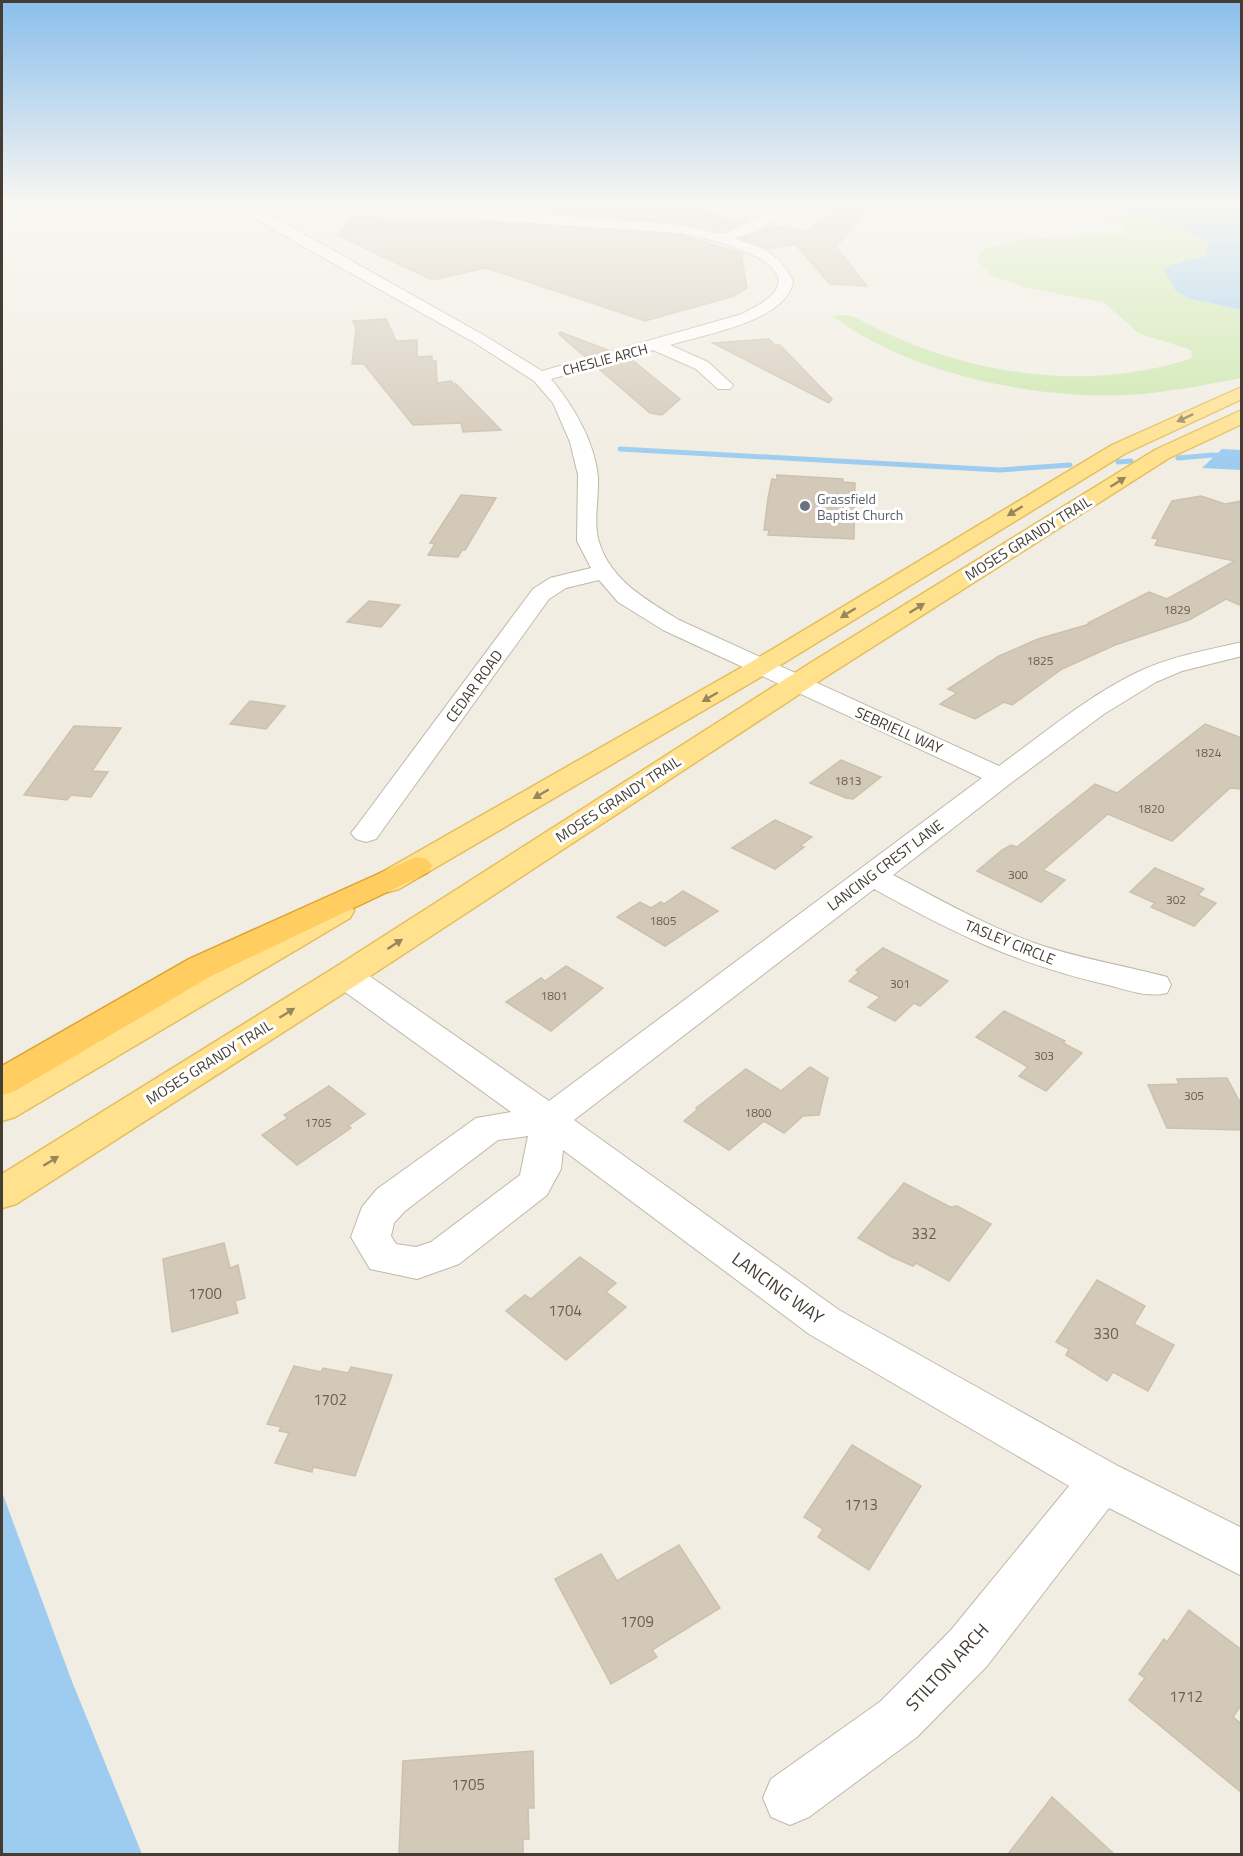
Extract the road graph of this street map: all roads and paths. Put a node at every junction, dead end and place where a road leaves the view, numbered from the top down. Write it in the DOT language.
graph roads {
  1 [pos="391,291"];
  2 [pos="783,291"];
  3 [pos="656,345"];
  4 [pos="540,377"];
  5 [pos="724,385"];
  6 [pos="1240,392"];
  7 [pos="1242,416"];
  8 [pos="604,572"];
  9 [pos="1242,649"];
  10 [pos="760,667"];
  11 [pos="796,684"];
  12 [pos="1001,777"];
  13 [pos="366,833"];
  14 [pos="416,866"];
  15 [pos="873,876"];
  16 [pos="346,976"];
  17 [pos="1155,985"];
  18 [pos="2,1082"];
  19 [pos="2,1107"];
  20 [pos="549,1120"];
  21 [pos="2,1193"];
  22 [pos="1102,1481"];
  23 [pos="1242,1553"];
  24 [pos="790,1798"];
  1 -- 4 [label="street"];
  2 -- 3 [label="street, CHESLIE ARCH"];
  3 -- 4 [label="street, CHESLIE ARCH"];
  3 -- 5 [label="street"];
  4 -- 8 [label="street"];
  6 -- 10 [label="main road, MOSES GRANDY TRAIL, one-way"];
  11 -- 7 [label="main road, MOSES GRANDY TRAIL, one-way"];
  8 -- 10 [label="street"];
  8 -- 13 [label="street, CEDAR ROAD"];
  9 -- 12 [label="street, LANCING CREST LANE"];
  10 -- 11 [label="street"];
  10 -- 14 [label="main road, MOSES GRANDY TRAIL, one-way"];
  11 -- 12 [label="street, SEBRIELL WAY"];
  16 -- 11 [label="main road, MOSES GRANDY TRAIL, one-way"];
  12 -- 15 [label="street, LANCING CREST LANE"];
  14 -- 18 [label="highway"];
  14 -- 19 [label="main road, MOSES GRANDY TRAIL"];
  15 -- 17 [label="street, TASLEY CIRCLE"];
  15 -- 20 [label="street, LANCING CREST LANE"];
  16 -- 20 [label="street, LANCING WAY"];
  21 -- 16 [label="main road, MOSES GRANDY TRAIL, one-way"];
  20 -- 20 [label="street"];
  20 -- 22 [label="street, LANCING WAY"];
  22 -- 23 [label="street, LANCING WAY"];
  22 -- 24 [label="street, STILTON ARCH"];
}
